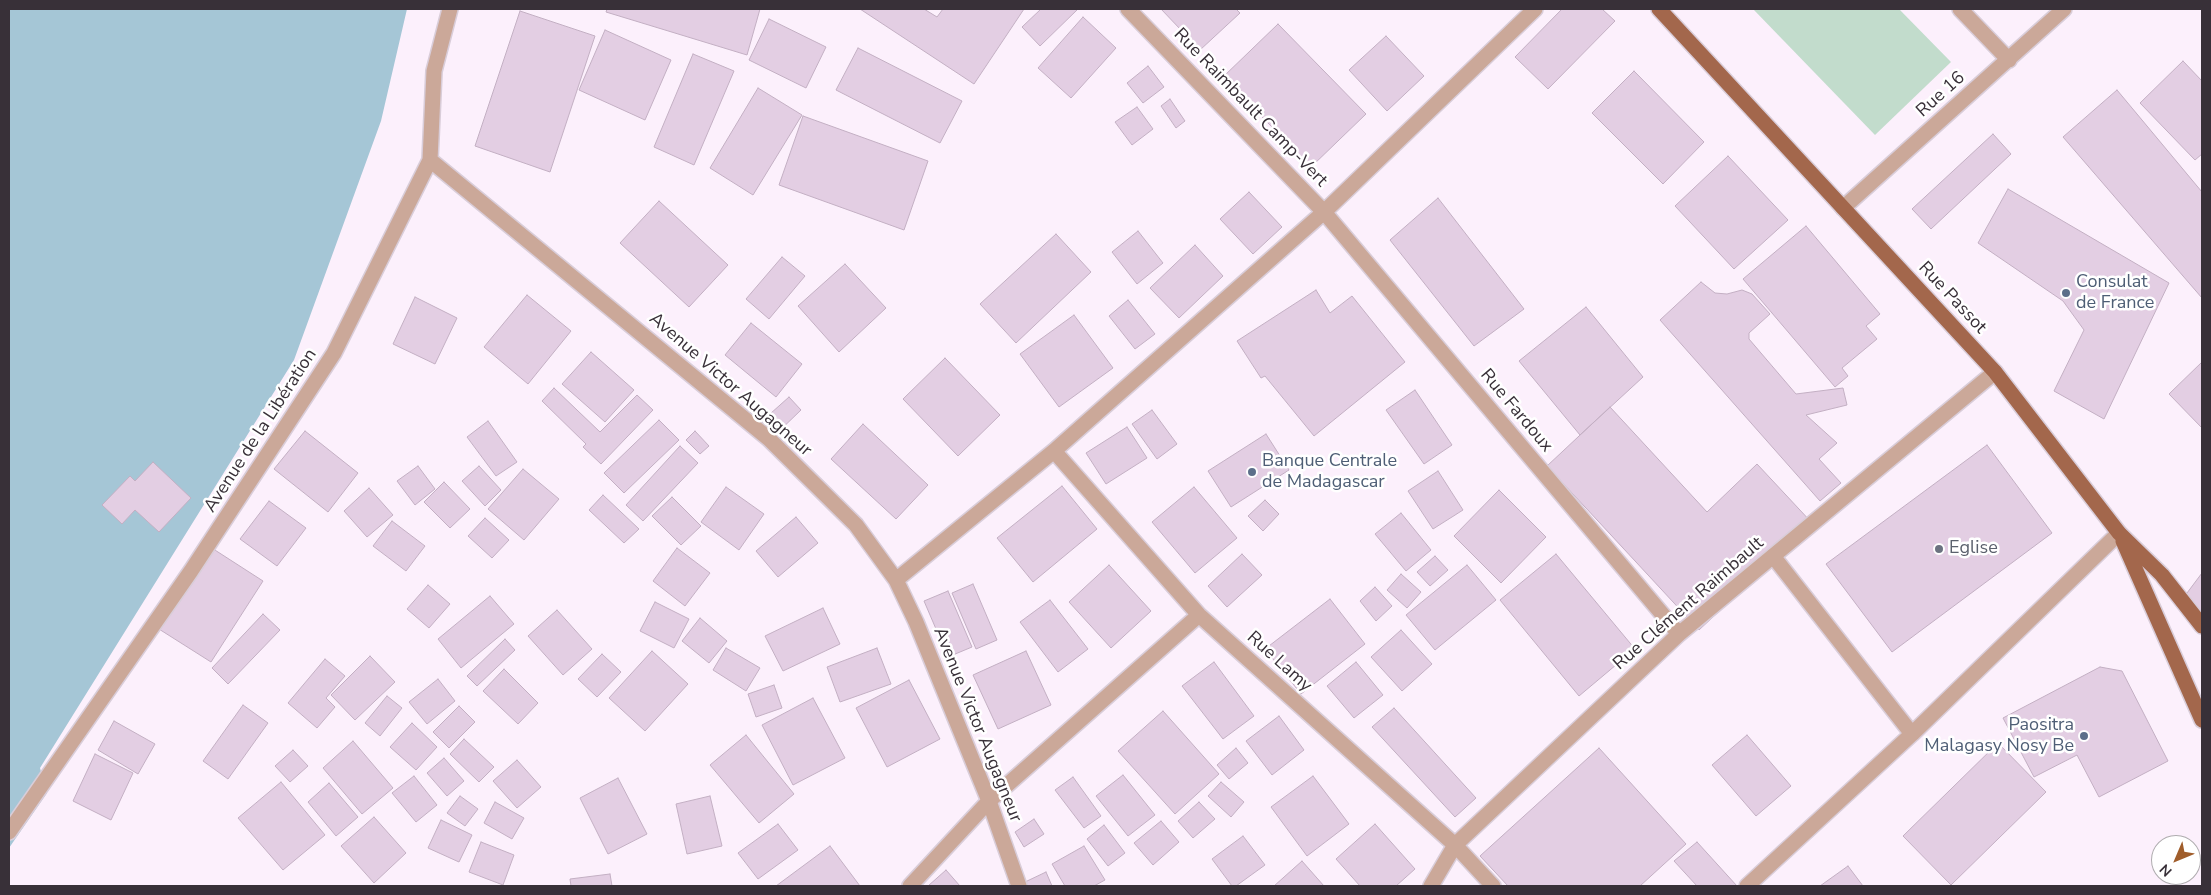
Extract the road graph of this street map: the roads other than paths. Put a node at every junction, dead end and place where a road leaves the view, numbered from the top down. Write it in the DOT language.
graph roads {
  1 [pos="450,9"];
  2 [pos="1128,9"];
  3 [pos="1535,9"];
  4 [pos="1659,9"];
  5 [pos="1960,9"];
  6 [pos="2064,9"];
  7 [pos="2009,60"];
  8 [pos="430,160"];
  9 [pos="1843,208"];
  10 [pos="1324,212"];
  11 [pos="1995,372"];
  12 [pos="1054,451"];
  13 [pos="2119,533"];
  14 [pos="1773,556"];
  15 [pos="896,580"];
  16 [pos="1199,615"];
  17 [pos="2202,626"];
  18 [pos="1679,634"];
  19 [pos="2202,720"];
  20 [pos="1912,734"];
  21 [pos="989,801"];
  22 [pos="9,832"];
  23 [pos="1455,845"];
  24 [pos="910,886"];
  25 [pos="1019,886"];
  26 [pos="1431,886"];
  27 [pos="1493,886"];
  28 [pos="1747,886"];
  1 -- 8 [label="street, Avenue de la Libération"];
  2 -- 10 [label="street, Rue Raimbault Camp-Vert"];
  3 -- 10 [label="street"];
  4 -- 9 [label="main road, Rue Passot"];
  5 -- 7 [label="street"];
  6 -- 7 [label="street, Rue 16"];
  7 -- 9 [label="street, Rue 16"];
  8 -- 15 [label="street, Avenue Victor Augagneur"];
  8 -- 22 [label="street, Avenue de la Libération"];
  9 -- 11 [label="main road, Rue Passot"];
  10 -- 12 [label="street"];
  10 -- 18 [label="street, Rue Fardoux"];
  11 -- 13 [label="main road, Rue Passot"];
  11 -- 14 [label="street, Rue Clément Raimbault"];
  12 -- 15 [label="street"];
  12 -- 16 [label="street, Rue Lamy"];
  13 -- 17 [label="main road, Rue Passot"];
  13 -- 19 [label="main road"];
  13 -- 20 [label="street"];
  14 -- 18 [label="street, Rue Clément Raimbault"];
  14 -- 20 [label="street"];
  15 -- 21 [label="street, Avenue Victor Augagneur"];
  16 -- 21 [label="street"];
  16 -- 23 [label="street, Rue Lamy"];
  18 -- 23 [label="street, Rue Clément Raimbault"];
  20 -- 28 [label="street"];
  21 -- 24 [label="street"];
  21 -- 25 [label="street, Avenue Victor Augagneur"];
  23 -- 26 [label="street, Rue Clément Raimbault"];
  23 -- 27 [label="street, Rue Lamy"];
}
